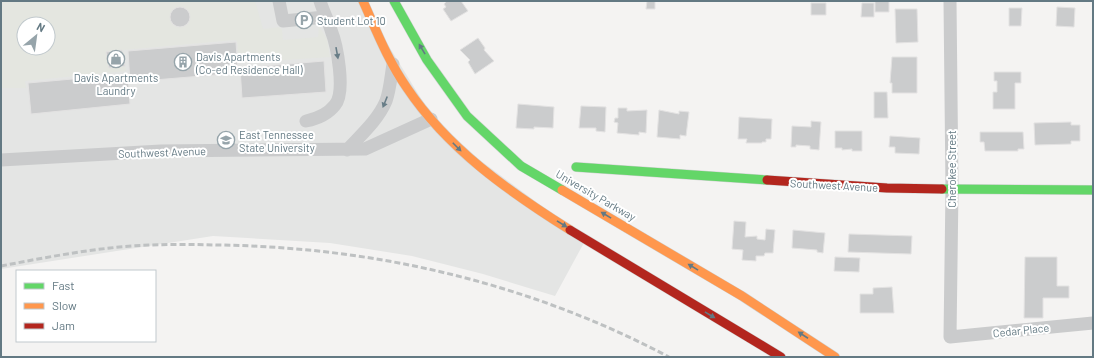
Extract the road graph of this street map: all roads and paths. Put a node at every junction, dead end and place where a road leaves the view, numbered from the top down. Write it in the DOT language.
graph roads {
  1 [pos="279,1"];
  2 [pos="320,1"];
  3 [pos="363,1"];
  4 [pos="394,1"];
  5 [pos="950,1"];
  6 [pos="325,16"];
  7 [pos="393,64"];
  8 [pos="434,116"];
  9 [pos="306,121"];
  10 [pos="347,150"];
  11 [pos="1,160"];
  12 [pos="576,167"];
  13 [pos="952,189"];
  14 [pos="1093,190"];
  15 [pos="732,313"];
  16 [pos="1093,323"];
  17 [pos="726,324"];
  18 [pos="950,337"];
  19 [pos="780,357"];
  20 [pos="835,357"];
  1 -- 6 [label="street"];
  2 -- 6 [label="street"];
  3 -- 7 [label="main road"];
  20 -- 4 [label="main road, University Parkway, one-way"];
  5 -- 13 [label="street, Cherokee Street"];
  6 -- 9 [label="street, one-way"];
  7 -- 8 [label="main road"];
  7 -- 10 [label="street, one-way"];
  8 -- 10 [label="street, Southwest Avenue"];
  8 -- 17 [label="main road, one-way"];
  10 -- 11 [label="street, Southwest Avenue"];
  12 -- 13 [label="main road, Southwest Avenue"];
  13 -- 14 [label="main road, Southwest Avenue"];
  13 -- 18 [label="street, Cherokee Street"];
  15 -- 17 [label="main road"];
  16 -- 18 [label="street, Cedar Place"];
  17 -- 19 [label="main road"];
}
